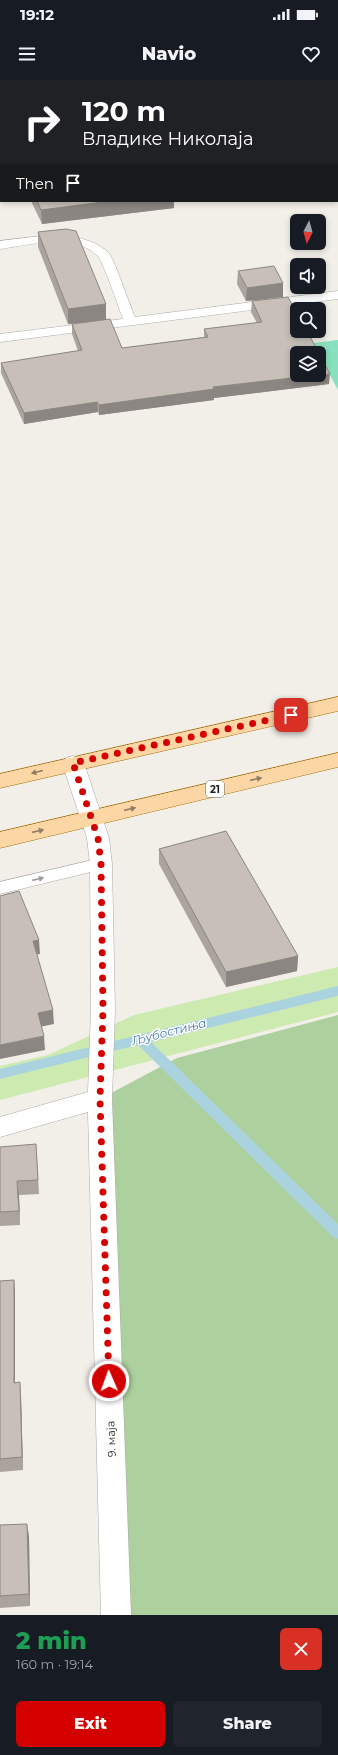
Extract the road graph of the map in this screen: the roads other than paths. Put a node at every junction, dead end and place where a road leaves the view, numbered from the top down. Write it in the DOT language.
graph roads {
  1 [pos="0,245"];
  2 [pos="338,295"];
  3 [pos="130,321"];
  4 [pos="0,338"];
  5 [pos="338,704"];
  6 [pos="338,760"];
  7 [pos="73,763"];
  8 [pos="0,781"];
  9 [pos="92,818"];
  10 [pos="0,840"];
  11 [pos="101,864"];
  12 [pos="0,888"];
  13 [pos="100,1099"];
  14 [pos="0,1127"];
  15 [pos="116,1615"];
  1 -- 3 [label="lane"];
  2 -- 3 [label="lane"];
  3 -- 4 [label="lane"];
  5 -- 7 [label="main road"];
  9 -- 6 [label="main road, 21, one-way"];
  7 -- 8 [label="main road, one-way"];
  7 -- 9 [label="street, 9. маја"];
  10 -- 9 [label="main road, 21, one-way"];
  9 -- 11 [label="street, 9. маја"];
  12 -- 11 [label="lane, one-way"];
  11 -- 13 [label="street, 9. маја"];
  13 -- 14 [label="street"];
  13 -- 15 [label="street, 9. маја"];
}
